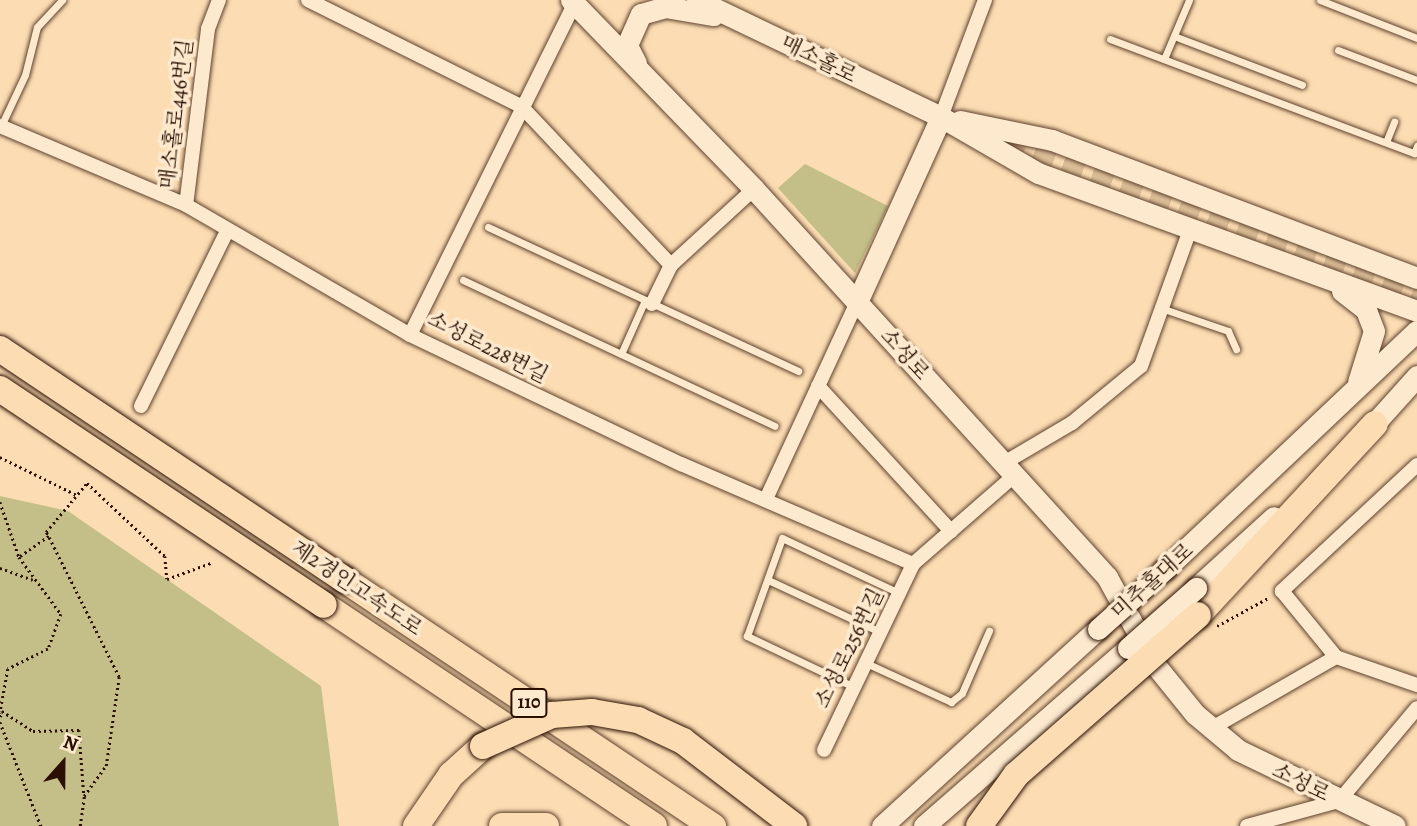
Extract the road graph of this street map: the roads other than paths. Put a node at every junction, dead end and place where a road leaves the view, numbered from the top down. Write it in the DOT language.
graph roads {
  1 [pos="62,0"];
  2 [pos="219,0"];
  3 [pos="308,0"];
  4 [pos="697,0"];
  5 [pos="985,0"];
  6 [pos="1189,0"];
  7 [pos="1324,1"];
  8 [pos="573,2"];
  9 [pos="743,22"];
  10 [pos="1174,36"];
  11 [pos="1417,38"];
  12 [pos="1110,39"];
  13 [pos="1338,50"];
  14 [pos="1164,59"];
  15 [pos="641,71"];
  16 [pos="1417,80"];
  17 [pos="1302,85"];
  18 [pos="521,106"];
  19 [pos="941,117"];
  20 [pos="1394,122"];
  21 [pos="0,127"];
  22 [pos="1386,142"];
  23 [pos="1417,146"];
  24 [pos="754,189"];
  25 [pos="186,205"];
  26 [pos="488,227"];
  27 [pos="1190,230"];
  28 [pos="226,233"];
  29 [pos="1352,254"];
  30 [pos="671,265"];
  31 [pos="1302,273"];
  32 [pos="1417,278"];
  33 [pos="463,280"];
  34 [pos="1343,283"];
  35 [pos="649,302"];
  36 [pos="857,302"];
  37 [pos="1160,308"];
  38 [pos="1417,311"];
  39 [pos="1417,331"];
  40 [pos="410,335"];
  41 [pos="0,349"];
  42 [pos="1236,349"];
  43 [pos="621,354"];
  44 [pos="798,371"];
  45 [pos="1417,376"];
  46 [pos="818,386"];
  47 [pos="0,389"];
  48 [pos="1347,400"];
  49 [pos="141,406"];
  50 [pos="1375,424"];
  51 [pos="774,426"];
  52 [pos="1417,465"];
  53 [pos="1009,469"];
  54 [pos="766,499"];
  55 [pos="951,531"];
  56 [pos="913,564"];
  57 [pos="768,580"];
  58 [pos="899,593"];
  59 [pos="1197,602"];
  60 [pos="989,631"];
  61 [pos="880,632"];
  62 [pos="1336,657"];
  63 [pos="865,663"];
  64 [pos="1417,685"];
  65 [pos="854,687"];
  66 [pos="1417,708"];
  67 [pos="1212,728"];
  68 [pos="824,750"];
  69 [pos="1339,800"];
  70 [pos="416,826"];
  71 [pos="502,826"];
  72 [pos="546,826"];
  73 [pos="654,826"];
  74 [pos="713,826"];
  75 [pos="794,826"];
  76 [pos="882,826"];
  77 [pos="924,826"];
  78 [pos="979,826"];
  79 [pos="1247,826"];
  80 [pos="1395,826"];
  1 -- 21 [label="lane"];
  2 -- 25 [label="street, 매소홀로446번길"];
  3 -- 18 [label="street"];
  4 -- 9 [label="main road, 매소홀로"];
  5 -- 19 [label="street"];
  6 -- 10 [label="lane"];
  7 -- 11 [label="lane"];
  8 -- 15 [label="main road, 소성로"];
  8 -- 18 [label="street, 소성로228번길"];
  9 -- 15 [label="main road"];
  9 -- 19 [label="main road, 매소홀로"];
  10 -- 14 [label="lane"];
  10 -- 17 [label="lane"];
  12 -- 14 [label="lane"];
  13 -- 16 [label="lane"];
  14 -- 22 [label="lane"];
  15 -- 24 [label="main road, 소성로"];
  18 -- 30 [label="street"];
  18 -- 40 [label="street, 소성로228번길"];
  19 -- 27 [label="main road"];
  19 -- 29 [label="main road"];
  19 -- 36 [label="main road"];
  20 -- 22 [label="lane"];
  21 -- 25 [label="street"];
  22 -- 23 [label="lane"];
  24 -- 30 [label="street"];
  24 -- 36 [label="main road, 소성로"];
  25 -- 28 [label="street, 매소홀로446번길"];
  26 -- 35 [label="lane"];
  27 -- 31 [label="main road"];
  27 -- 37 [label="street, 소성로256번길"];
  28 -- 40 [label="street, 매소홀로446번길"];
  28 -- 49 [label="street"];
  29 -- 32 [label="main road"];
  29 -- 34 [label="main road"];
  30 -- 35 [label="street"];
  31 -- 34 [label="main road"];
  31 -- 48 [label="main road"];
  33 -- 43 [label="lane"];
  34 -- 38 [label="main road"];
  35 -- 43 [label="lane"];
  35 -- 44 [label="lane"];
  36 -- 46 [label="street"];
  36 -- 53 [label="main road, 소성로"];
  37 -- 42 [label="lane"];
  37 -- 53 [label="street, 소성로256번길"];
  39 -- 48 [label="main road, 미추홀대로"];
  40 -- 54 [label="street, 소성로228번길"];
  41 -- 74 [label="highway, 제2경인고속도로 / 110, bridge"];
  43 -- 51 [label="lane"];
  45 -- 50 [label="main road"];
  46 -- 54 [label="street"];
  46 -- 55 [label="street"];
  47 -- 73 [label="highway, 제2경인고속도로 / 110, bridge"];
  48 -- 76 [label="main road, 미추홀대로, bridge"];
  50 -- 59 [label="highway"];
  52 -- 62 [label="street"];
  53 -- 55 [label="street, 소성로256번길"];
  53 -- 67 [label="main road, 소성로"];
  54 -- 56 [label="street"];
  55 -- 56 [label="street, 소성로256번길"];
  56 -- 58 [label="street, 소성로256번길"];
  57 -- 58 [label="lane"];
  57 -- 61 [label="lane"];
  57 -- 65 [label="lane"];
  58 -- 61 [label="street, 소성로256번길"];
  59 -- 77 [label="main road, 미추홀대로, bridge"];
  59 -- 78 [label="highway, bridge"];
  60 -- 63 [label="lane"];
  61 -- 63 [label="street, 소성로256번길"];
  62 -- 64 [label="street"];
  62 -- 67 [label="street"];
  63 -- 65 [label="street, 소성로256번길"];
  65 -- 68 [label="street, 소성로256번길"];
  66 -- 69 [label="street"];
  67 -- 69 [label="main road, 소성로"];
  69 -- 79 [label="street"];
  69 -- 80 [label="main road, 소성로"];
  70 -- 75 [label="highway, bridge"];
  71 -- 72 [label="highway"];
}
